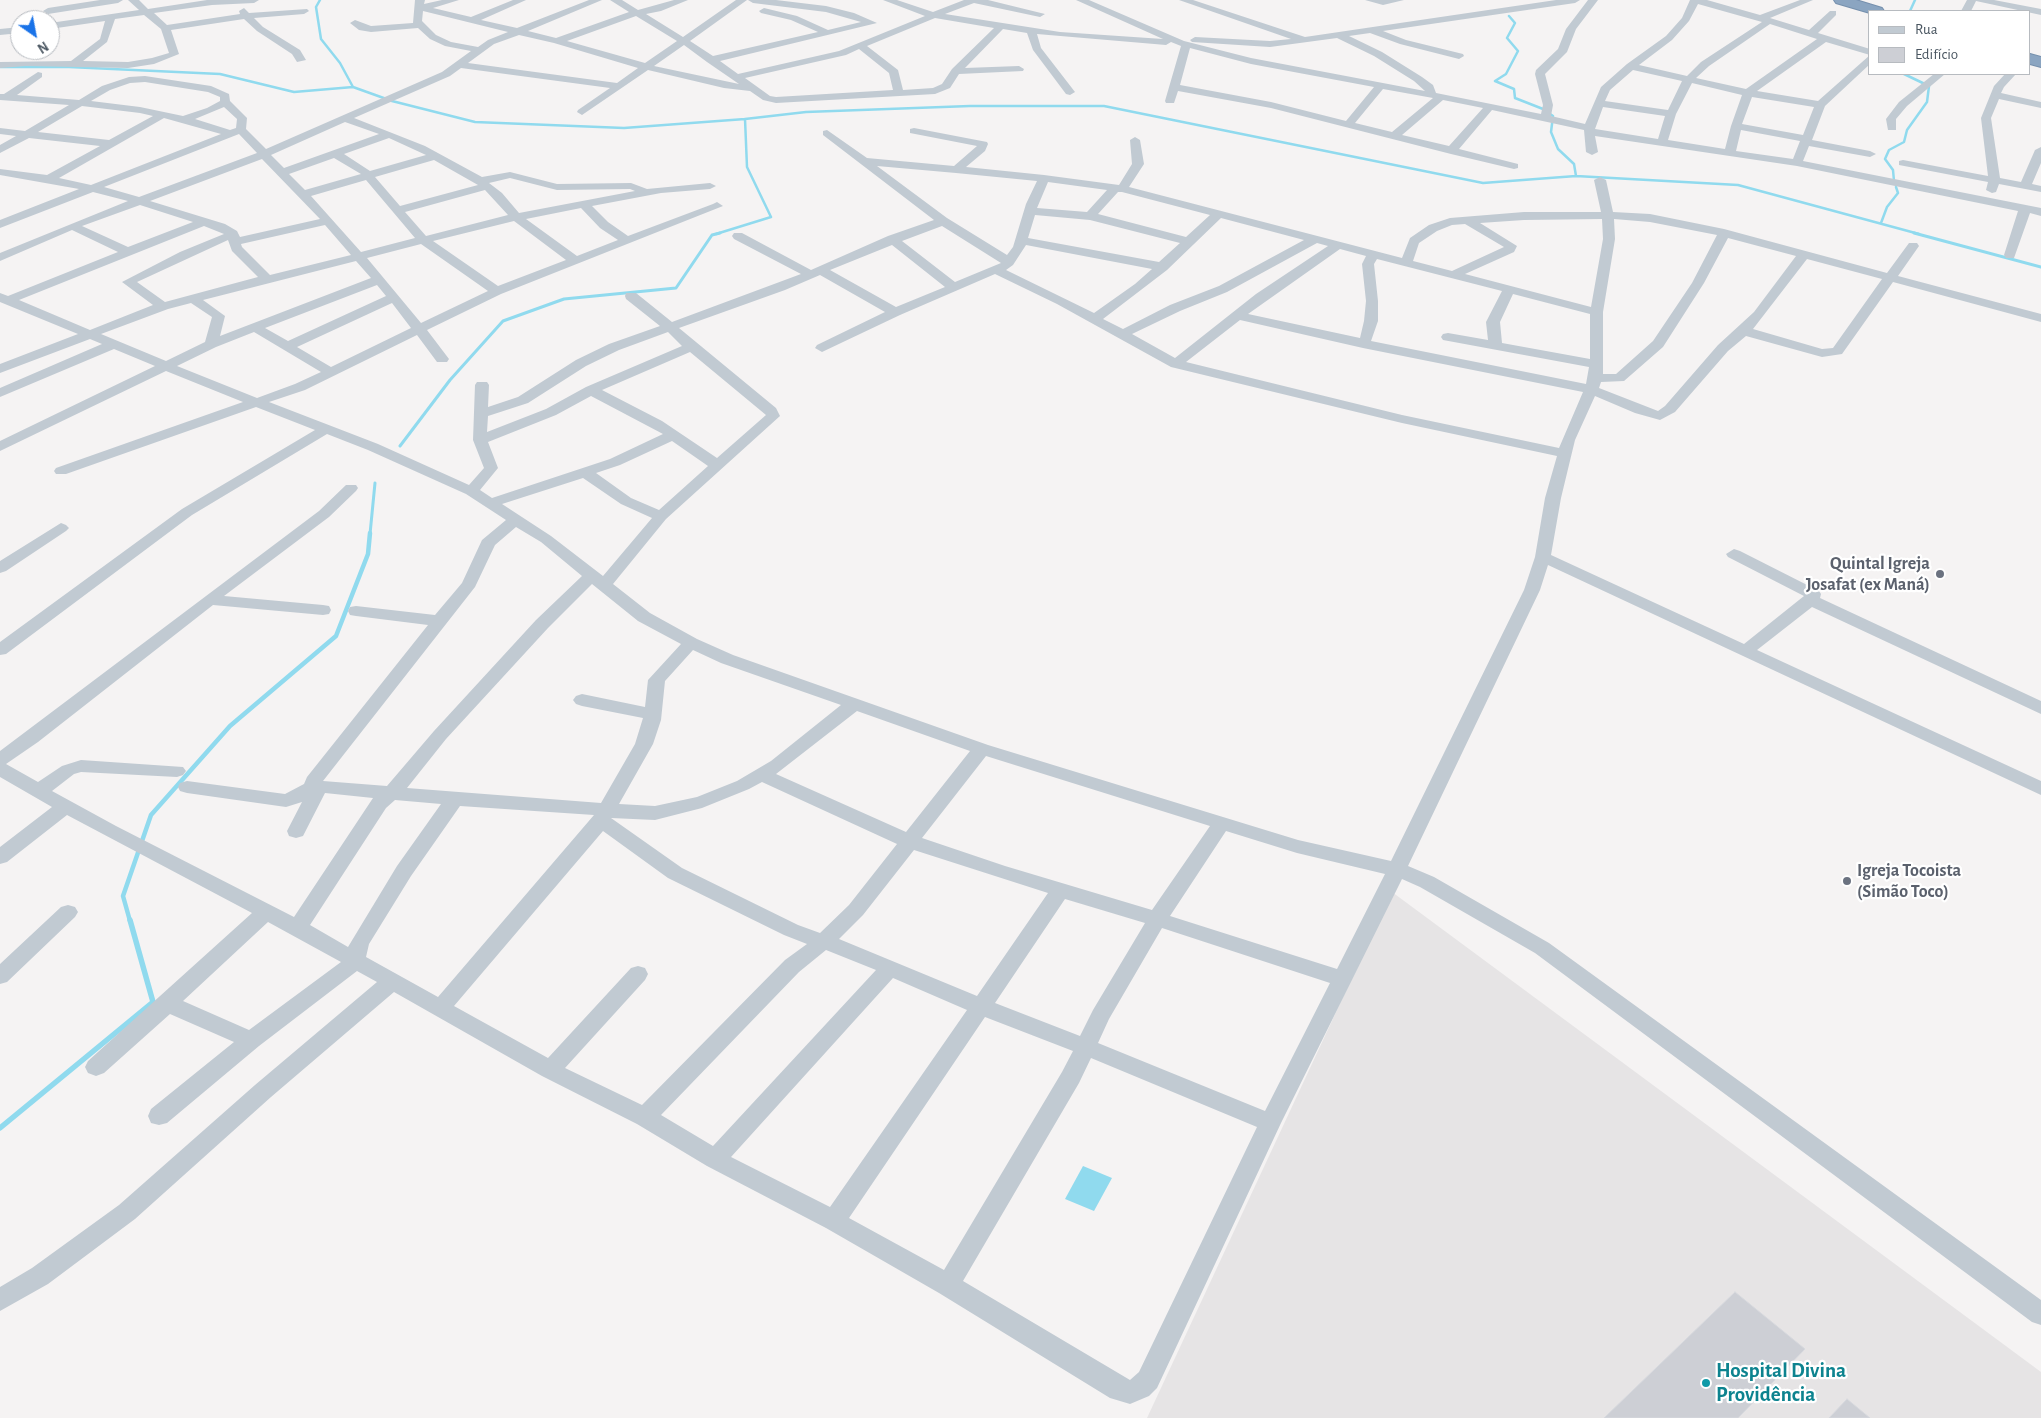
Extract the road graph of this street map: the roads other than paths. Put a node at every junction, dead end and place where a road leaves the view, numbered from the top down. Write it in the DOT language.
graph roads {
  1 [pos="118,0"];
  2 [pos="132,0"];
  3 [pos="241,0"];
  4 [pos="254,0"];
  5 [pos="454,0"];
  6 [pos="522,0"];
  7 [pos="597,0"];
  8 [pos="615,0"];
  9 [pos="683,0"];
  10 [pos="753,0"];
  11 [pos="888,0"];
  12 [pos="971,0"];
  13 [pos="1081,0"];
  14 [pos="1184,0"];
  15 [pos="1370,0"];
  16 [pos="1399,0"];
  17 [pos="1576,0"];
  18 [pos="1593,0"];
  19 [pos="1695,0"];
  20 [pos="1808,0"];
  21 [pos="1841,0"];
  22 [pos="1980,0"];
  23 [pos="1776,2"];
  24 [pos="738,3"];
  25 [pos="420,6"];
  26 [pos="1790,6"];
  27 [pos="54,10"];
  28 [pos="1874,10"];
  29 [pos="2025,10"];
  30 [pos="304,11"];
  31 [pos="148,13"];
  32 [pos="1833,13"];
  33 [pos="636,14"];
  34 [pos="1040,14"];
  35 [pos="932,15"];
  36 [pos="246,16"];
  37 [pos="111,18"];
  38 [pos="1765,19"];
  39 [pos="472,20"];
  40 [pos="870,22"];
  41 [pos="356,23"];
  42 [pos="60,25"];
  43 [pos="420,25"];
  44 [pos="1000,26"];
  45 [pos="164,28"];
  46 [pos="1371,30"];
  47 [pos="517,31"];
  48 [pos="1032,31"];
  49 [pos="827,33"];
  50 [pos="890,33"];
  51 [pos="1809,34"];
  52 [pos="1338,35"];
  53 [pos="1824,38"];
  54 [pos="1304,40"];
  55 [pos="558,41"];
  56 [pos="684,41"];
  57 [pos="1181,42"];
  58 [pos="861,46"];
  59 [pos="479,50"];
  60 [pos="1868,51"];
  61 [pos="1459,56"];
  62 [pos="28,60"];
  63 [pos="301,60"];
  64 [pos="711,60"];
  65 [pos="1868,60"];
  66 [pos="26,63"];
  67 [pos="73,64"];
  68 [pos="0,65"];
  69 [pos="461,65"];
  70 [pos="646,66"];
  71 [pos="1630,66"];
  72 [pos="1019,68"];
  73 [pos="956,71"];
  74 [pos="38,75"];
  75 [pos="2010,75"];
  76 [pos="737,77"];
  77 [pos="1937,77"];
  78 [pos="1688,80"];
  79 [pos="620,86"];
  80 [pos="1380,86"];
  81 [pos="1175,87"];
  82 [pos="753,88"];
  83 [pos="1070,92"];
  84 [pos="1748,93"];
  85 [pos="899,94"];
  86 [pos="1995,95"];
  87 [pos="1437,96"];
  88 [pos="3,97"];
  89 [pos="1170,101"];
  90 [pos="225,102"];
  91 [pos="82,103"];
  92 [pos="1599,104"];
  93 [pos="1820,105"];
  94 [pos="2041,105"];
  95 [pos="1490,106"];
  96 [pos="582,112"];
  97 [pos="164,114"];
  98 [pos="1671,114"];
  99 [pos="184,119"];
  100 [pos="345,119"];
  101 [pos="1545,120"];
  102 [pos="1349,124"];
  103 [pos="1736,126"];
  104 [pos="1892,128"];
  105 [pos="0,130"];
  106 [pos="1590,130"];
  107 [pos="236,132"];
  108 [pos="827,132"];
  109 [pos="914,132"];
  110 [pos="27,134"];
  111 [pos="389,134"];
  112 [pos="1394,136"];
  113 [pos="1135,140"];
  114 [pos="1806,140"];
  115 [pos="1662,142"];
  116 [pos="113,144"];
  117 [pos="0,150"];
  118 [pos="2041,150"];
  119 [pos="1451,151"];
  120 [pos="1592,152"];
  121 [pos="1730,153"];
  122 [pos="264,154"];
  123 [pos="336,154"];
  124 [pos="1870,154"];
  125 [pos="436,156"];
  126 [pos="862,161"];
  127 [pos="1797,163"];
  128 [pos="1902,163"];
  129 [pos="1514,166"];
  130 [pos="956,170"];
  131 [pos="0,172"];
  132 [pos="281,173"];
  133 [pos="368,176"];
  134 [pos="1044,178"];
  135 [pos="49,179"];
  136 [pos="1994,179"];
  137 [pos="1600,180"];
  138 [pos="484,184"];
  139 [pos="710,186"];
  140 [pos="2025,186"];
  141 [pos="93,188"];
  142 [pos="675,189"];
  143 [pos="1119,189"];
  144 [pos="2041,189"];
  145 [pos="647,193"];
  146 [pos="302,195"];
  147 [pos="141,200"];
  148 [pos="1989,202"];
  149 [pos="584,205"];
  150 [pos="717,206"];
  151 [pos="2025,209"];
  152 [pos="399,210"];
  153 [pos="1030,211"];
  154 [pos="703,212"];
  155 [pos="2041,212"];
  156 [pos="1219,214"];
  157 [pos="1608,215"];
  158 [pos="1090,216"];
  159 [pos="516,217"];
  160 [pos="1466,220"];
  161 [pos="328,221"];
  162 [pos="943,221"];
  163 [pos="205,222"];
  164 [pos="0,225"];
  165 [pos="72,226"];
  166 [pos="1724,233"];
  167 [pos="738,236"];
  168 [pos="23,238"];
  169 [pos="233,238"];
  170 [pos="1315,238"];
  171 [pos="892,239"];
  172 [pos="423,240"];
  173 [pos="1021,240"];
  174 [pos="627,241"];
  175 [pos="1190,242"];
  176 [pos="1338,245"];
  177 [pos="1913,246"];
  178 [pos="128,252"];
  179 [pos="1373,254"];
  180 [pos="1804,254"];
  181 [pos="2010,255"];
  182 [pos="0,256"];
  183 [pos="358,256"];
  184 [pos="576,261"];
  185 [pos="1406,263"];
  186 [pos="1003,266"];
  187 [pos="1163,267"];
  188 [pos="815,272"];
  189 [pos="1453,275"];
  190 [pos="1891,278"];
  191 [pos="267,279"];
  192 [pos="378,280"];
  193 [pos="954,288"];
  194 [pos="1509,289"];
  195 [pos="497,291"];
  196 [pos="631,296"];
  197 [pos="394,297"];
  198 [pos="192,298"];
  199 [pos="4,299"];
  200 [pos="163,306"];
  201 [pos="895,312"];
  202 [pos="1596,312"];
  203 [pos="1239,316"];
  204 [pos="2041,318"];
  205 [pos="1093,320"];
  206 [pos="670,326"];
  207 [pos="254,327"];
  208 [pos="419,328"];
  209 [pos="1744,331"];
  210 [pos="90,334"];
  211 [pos="1121,335"];
  212 [pos="1448,338"];
  213 [pos="114,344"];
  214 [pos="212,344"];
  215 [pos="1363,344"];
  216 [pos="1495,344"];
  217 [pos="288,346"];
  218 [pos="691,348"];
  219 [pos="822,348"];
  220 [pos="442,359"];
  221 [pos="1176,364"];
  222 [pos="164,365"];
  223 [pos="0,369"];
  224 [pos="332,372"];
  225 [pos="1593,377"];
  226 [pos="482,385"];
  227 [pos="591,390"];
  228 [pos="0,393"];
  229 [pos="261,403"];
  230 [pos="483,414"];
  231 [pos="326,429"];
  232 [pos="673,435"];
  233 [pos="480,440"];
  234 [pos="0,447"];
  235 [pos="1564,453"];
  236 [pos="717,464"];
  237 [pos="61,471"];
  238 [pos="586,473"];
  239 [pos="351,488"];
  240 [pos="471,491"];
  241 [pos="491,503"];
  242 [pos="661,516"];
  243 [pos="516,519"];
  244 [pos="60,528"];
  245 [pos="1734,554"];
  246 [pos="1544,557"];
  247 [pos="0,568"];
  248 [pos="597,581"];
  249 [pos="209,600"];
  250 [pos="1810,600"];
  251 [pos="323,610"];
  252 [pos="356,611"];
  253 [pos="440,621"];
  254 [pos="691,643"];
  255 [pos="0,650"];
  256 [pos="1744,651"];
  257 [pos="582,700"];
  258 [pos="854,704"];
  259 [pos="2041,708"];
  260 [pos="652,714"];
  261 [pos="982,749"];
  262 [pos="0,760"];
  263 [pos="0,768"];
  264 [pos="762,774"];
  265 [pos="316,787"];
  266 [pos="2041,789"];
  267 [pos="39,791"];
  268 [pos="392,792"];
  269 [pos="455,799"];
  270 [pos="66,806"];
  271 [pos="604,815"];
  272 [pos="1222,823"];
  273 [pos="296,831"];
  274 [pos="909,841"];
  275 [pos="0,857"];
  276 [pos="1397,869"];
  277 [pos="1060,891"];
  278 [pos="68,912"];
  279 [pos="266,912"];
  280 [pos="1157,919"];
  281 [pos="298,928"];
  282 [pos="824,941"];
  283 [pos="355,960"];
  284 [pos="890,968"];
  285 [pos="638,974"];
  286 [pos="0,976"];
  287 [pos="1342,979"];
  288 [pos="392,982"];
  289 [pos="167,1004"];
  290 [pos="980,1006"];
  291 [pos="440,1007"];
  292 [pos="251,1040"];
  293 [pos="1085,1047"];
  294 [pos="96,1067"];
  295 [pos="550,1070"];
  296 [pos="159,1116"];
  297 [pos="645,1117"];
  298 [pos="1270,1123"];
  299 [pos="715,1159"];
  300 [pos="834,1222"];
  301 [pos="948,1285"];
  302 [pos="0,1300"];
  303 [pos="2041,1314"];
  1 -- 27 [label="street"];
  2 -- 31 [label="street"];
  3 -- 4 [label="street"];
  3 -- 31 [label="street"];
  3 -- 36 [label="street"];
  5 -- 25 [label="street"];
  6 -- 39 [label="street"];
  7 -- 47 [label="street"];
  8 -- 33 [label="street"];
  9 -- 33 [label="street"];
  10 -- 40 [label="street"];
  11 -- 35 [label="street"];
  12 -- 34 [label="street"];
  12 -- 35 [label="street"];
  13 -- 57 [label="street"];
  14 -- 54 [label="street"];
  15 -- 16 [label="street"];
  17 -- 46 [label="street"];
  18 -- 101 [label="street"];
  19 -- 38 [label="street"];
  19 -- 71 [label="street"];
  20 -- 26 [label="street"];
  21 -- 28 [label="highway"];
  22 -- 29 [label="street"];
  23 -- 26 [label="street"];
  24 -- 49 [label="street"];
  24 -- 56 [label="street"];
  25 -- 39 [label="street"];
  25 -- 43 [label="street"];
  26 -- 38 [label="street"];
  30 -- 36 [label="street"];
  31 -- 37 [label="street"];
  31 -- 45 [label="street"];
  32 -- 51 [label="street"];
  33 -- 55 [label="street"];
  33 -- 56 [label="street"];
  35 -- 44 [label="street"];
  35 -- 50 [label="street"];
  36 -- 45 [label="street"];
  36 -- 63 [label="street"];
  37 -- 42 [label="street"];
  37 -- 67 [label="street"];
  38 -- 51 [label="street"];
  38 -- 78 [label="street"];
  39 -- 47 [label="street"];
  40 -- 49 [label="street"];
  40 -- 50 [label="street"];
  41 -- 43 [label="street"];
  43 -- 59 [label="street"];
  44 -- 48 [label="street"];
  44 -- 73 [label="street"];
  45 -- 67 [label="street"];
  46 -- 52 [label="street"];
  46 -- 61 [label="street"];
  47 -- 55 [label="street"];
  47 -- 59 [label="street"];
  48 -- 57 [label="street"];
  48 -- 83 [label="street"];
  49 -- 64 [label="street"];
  50 -- 58 [label="street"];
  51 -- 53 [label="street"];
  52 -- 54 [label="street"];
  52 -- 87 [label="street"];
  53 -- 60 [label="street"];
  53 -- 84 [label="street"];
  54 -- 57 [label="street"];
  55 -- 70 [label="street"];
  56 -- 64 [label="street"];
  56 -- 70 [label="street"];
  57 -- 80 [label="street"];
  57 -- 81 [label="street"];
  58 -- 76 [label="street"];
  58 -- 85 [label="street"];
  59 -- 69 [label="street"];
  62 -- 66 [label="street"];
  64 -- 76 [label="street"];
  65 -- 93 [label="street"];
  66 -- 67 [label="street"];
  66 -- 68 [label="street"];
  69 -- 79 [label="street"];
  69 -- 100 [label="street"];
  70 -- 79 [label="street"];
  70 -- 82 [label="street"];
  71 -- 78 [label="street"];
  71 -- 92 [label="street"];
  72 -- 73 [label="street"];
  73 -- 85 [label="street"];
  74 -- 88 [label="street"];
  75 -- 86 [label="street"];
  76 -- 82 [label="street"];
  77 -- 104 [label="street"];
  78 -- 84 [label="street"];
  78 -- 98 [label="street"];
  79 -- 96 [label="street"];
  80 -- 87 [label="street"];
  80 -- 102 [label="street"];
  81 -- 89 [label="street"];
  81 -- 102 [label="street"];
  82 -- 85 [label="street"];
  84 -- 93 [label="street"];
  84 -- 103 [label="street"];
  86 -- 94 [label="street"];
  86 -- 136 [label="street"];
  87 -- 95 [label="street"];
  87 -- 112 [label="street"];
  88 -- 91 [label="street"];
  90 -- 91 [label="street"];
  90 -- 99 [label="street"];
  90 -- 107 [label="street"];
  91 -- 97 [label="street"];
  91 -- 110 [label="street"];
  92 -- 98 [label="street"];
  92 -- 106 [label="street"];
  93 -- 114 [label="street"];
  95 -- 101 [label="street"];
  95 -- 119 [label="street"];
  97 -- 99 [label="street"];
  97 -- 116 [label="street"];
  98 -- 115 [label="street"];
  99 -- 107 [label="street"];
  100 -- 111 [label="street"];
  100 -- 122 [label="street"];
  101 -- 106 [label="street"];
  102 -- 112 [label="street"];
  103 -- 114 [label="street"];
  103 -- 121 [label="street"];
  105 -- 110 [label="street"];
  106 -- 115 [label="street"];
  106 -- 120 [label="street"];
  107 -- 122 [label="street"];
  107 -- 141 [label="street"];
  108 -- 126 [label="street"];
  109 -- 130 [label="street"];
  110 -- 116 [label="street"];
  110 -- 117 [label="street"];
  111 -- 123 [label="street"];
  111 -- 125 [label="street"];
  112 -- 119 [label="street"];
  113 -- 143 [label="street"];
  114 -- 124 [label="street"];
  114 -- 127 [label="street"];
  115 -- 121 [label="street"];
  116 -- 135 [label="street"];
  118 -- 140 [label="street"];
  119 -- 129 [label="street"];
  121 -- 127 [label="street"];
  122 -- 132 [label="street"];
  122 -- 147 [label="street"];
  123 -- 132 [label="street"];
  123 -- 133 [label="street"];
  125 -- 133 [label="street"];
  125 -- 138 [label="street"];
  126 -- 130 [label="street"];
  126 -- 162 [label="street"];
  127 -- 148 [label="street"];
  128 -- 136 [label="street"];
  130 -- 134 [label="street"];
  131 -- 135 [label="street"];
  132 -- 146 [label="street"];
  133 -- 146 [label="street"];
  133 -- 152 [label="street"];
  134 -- 143 [label="street"];
  134 -- 153 [label="street"];
  135 -- 141 [label="street"];
  136 -- 140 [label="street"];
  136 -- 148 [label="street"];
  137 -- 157 [label="street"];
  138 -- 145 [label="street"];
  138 -- 152 [label="street"];
  138 -- 159 [label="street"];
  139 -- 142 [label="street"];
  140 -- 144 [label="street"];
  141 -- 147 [label="street"];
  141 -- 164 [label="street"];
  142 -- 145 [label="street"];
  142 -- 154 [label="street"];
  143 -- 156 [label="street"];
  143 -- 158 [label="street"];
  145 -- 149 [label="street"];
  146 -- 161 [label="street"];
  147 -- 163 [label="street"];
  147 -- 165 [label="street"];
  148 -- 151 [label="street"];
  149 -- 159 [label="street"];
  149 -- 174 [label="street"];
  150 -- 154 [label="street"];
  151 -- 155 [label="street"];
  151 -- 181 [label="street"];
  152 -- 172 [label="street"];
  153 -- 158 [label="street"];
  153 -- 173 [label="street"];
  154 -- 174 [label="street"];
  156 -- 170 [label="street"];
  156 -- 175 [label="street"];
  157 -- 160 [label="street"];
  157 -- 166 [label="street"];
  157 -- 202 [label="street"];
  158 -- 175 [label="street"];
  159 -- 172 [label="street"];
  159 -- 184 [label="street"];
  160 -- 185 [label="street"];
  160 -- 189 [label="street"];
  161 -- 169 [label="street"];
  161 -- 183 [label="street"];
  162 -- 171 [label="street"];
  162 -- 186 [label="street"];
  163 -- 169 [label="street"];
  163 -- 178 [label="street"];
  164 -- 168 [label="street"];
  165 -- 168 [label="street"];
  165 -- 178 [label="street"];
  166 -- 180 [label="street"];
  166 -- 225 [label="street"];
  167 -- 188 [label="street"];
  168 -- 182 [label="street"];
  169 -- 191 [label="street"];
  169 -- 200 [label="street"];
  170 -- 176 [label="street"];
  170 -- 211 [label="street"];
  171 -- 188 [label="street"];
  171 -- 193 [label="street"];
  172 -- 183 [label="street"];
  172 -- 195 [label="street"];
  173 -- 186 [label="street"];
  173 -- 187 [label="street"];
  174 -- 184 [label="street"];
  175 -- 187 [label="street"];
  176 -- 179 [label="street"];
  176 -- 203 [label="street"];
  177 -- 190 [label="street"];
  178 -- 199 [label="street"];
  179 -- 185 [label="street"];
  179 -- 215 [label="street"];
  180 -- 190 [label="street"];
  180 -- 209 [label="street"];
  183 -- 191 [label="street"];
  183 -- 192 [label="street"];
  184 -- 195 [label="street"];
  185 -- 189 [label="street"];
  186 -- 193 [label="street"];
  186 -- 205 [label="street"];
  187 -- 205 [label="street"];
  188 -- 201 [label="street"];
  188 -- 206 [label="street"];
  189 -- 194 [label="street"];
  190 -- 204 [label="street"];
  190 -- 209 [label="street"];
  191 -- 198 [label="street"];
  192 -- 197 [label="street"];
  192 -- 207 [label="street"];
  193 -- 201 [label="street"];
  194 -- 202 [label="street"];
  194 -- 216 [label="street"];
  195 -- 208 [label="street"];
  196 -- 206 [label="street"];
  197 -- 208 [label="street"];
  197 -- 217 [label="street"];
  198 -- 200 [label="street"];
  198 -- 214 [label="street"];
  199 -- 210 [label="street"];
  200 -- 210 [label="street"];
  201 -- 219 [label="street"];
  202 -- 225 [label="street"];
  203 -- 215 [label="street"];
  203 -- 221 [label="street"];
  205 -- 211 [label="street"];
  206 -- 218 [label="street"];
  206 -- 230 [label="street"];
  207 -- 214 [label="street"];
  207 -- 217 [label="street"];
  208 -- 220 [label="street"];
  208 -- 224 [label="street"];
  209 -- 225 [label="street"];
  210 -- 213 [label="street"];
  210 -- 223 [label="street"];
  211 -- 221 [label="street"];
  212 -- 216 [label="street"];
  213 -- 222 [label="street"];
  213 -- 228 [label="street"];
  214 -- 222 [label="street"];
  215 -- 225 [label="street"];
  216 -- 225 [label="street"];
  217 -- 224 [label="street"];
  218 -- 227 [label="street"];
  218 -- 236 [label="street"];
  221 -- 235 [label="street"];
  222 -- 229 [label="street"];
  222 -- 234 [label="street"];
  224 -- 229 [label="street"];
  225 -- 235 [label="street"];
  226 -- 230 [label="street"];
  227 -- 232 [label="street"];
  227 -- 233 [label="street"];
  229 -- 231 [label="street"];
  229 -- 237 [label="street"];
  230 -- 233 [label="street"];
  231 -- 240 [label="street"];
  231 -- 255 [label="street"];
  232 -- 236 [label="street"];
  232 -- 238 [label="street"];
  233 -- 240 [label="street"];
  235 -- 246 [label="street"];
  236 -- 242 [label="street"];
  238 -- 241 [label="street"];
  238 -- 242 [label="street"];
  239 -- 249 [label="street"];
  240 -- 241 [label="street"];
  241 -- 243 [label="street"];
  242 -- 248 [label="street"];
  243 -- 248 [label="street"];
  243 -- 253 [label="street"];
  244 -- 247 [label="street"];
  245 -- 250 [label="street"];
  246 -- 256 [label="street"];
  246 -- 276 [label="street"];
  248 -- 254 [label="street"];
  248 -- 268 [label="street"];
  249 -- 251 [label="street"];
  249 -- 262 [label="street"];
  250 -- 256 [label="street"];
  250 -- 259 [label="street"];
  252 -- 253 [label="street"];
  253 -- 265 [label="street"];
  254 -- 258 [label="street"];
  254 -- 260 [label="street"];
  256 -- 266 [label="street"];
  257 -- 260 [label="street"];
  258 -- 261 [label="street"];
  258 -- 264 [label="street"];
  260 -- 271 [label="street"];
  261 -- 272 [label="street"];
  261 -- 274 [label="street"];
  263 -- 267 [label="street"];
  264 -- 271 [label="street"];
  264 -- 274 [label="street"];
  265 -- 267 [label="street"];
  265 -- 268 [label="street"];
  265 -- 273 [label="street"];
  267 -- 270 [label="street"];
  268 -- 269 [label="street"];
  268 -- 281 [label="street"];
  269 -- 271 [label="street"];
  269 -- 283 [label="street"];
  270 -- 275 [label="street"];
  270 -- 279 [label="street"];
  271 -- 282 [label="street"];
  271 -- 291 [label="street"];
  272 -- 276 [label="street"];
  272 -- 280 [label="street"];
  274 -- 277 [label="street"];
  274 -- 282 [label="street"];
  276 -- 287 [label="street"];
  276 -- 303 [label="street"];
  277 -- 280 [label="street"];
  277 -- 290 [label="street"];
  278 -- 286 [label="street"];
  279 -- 281 [label="street"];
  279 -- 289 [label="street"];
  280 -- 287 [label="street"];
  280 -- 293 [label="street"];
  281 -- 283 [label="street"];
  282 -- 284 [label="street"];
  282 -- 297 [label="street"];
  283 -- 288 [label="street"];
  283 -- 292 [label="street"];
  284 -- 290 [label="street"];
  284 -- 299 [label="street"];
  285 -- 295 [label="street"];
  287 -- 298 [label="street"];
  288 -- 291 [label="street"];
  288 -- 302 [label="street"];
  289 -- 292 [label="street"];
  289 -- 294 [label="street"];
  290 -- 293 [label="street"];
  290 -- 300 [label="street"];
  291 -- 295 [label="street"];
  292 -- 296 [label="street"];
  293 -- 298 [label="street"];
  293 -- 301 [label="street"];
  295 -- 297 [label="street"];
  297 -- 299 [label="street"];
  298 -- 301 [label="street"];
  299 -- 300 [label="street"];
  300 -- 301 [label="street"];
}
